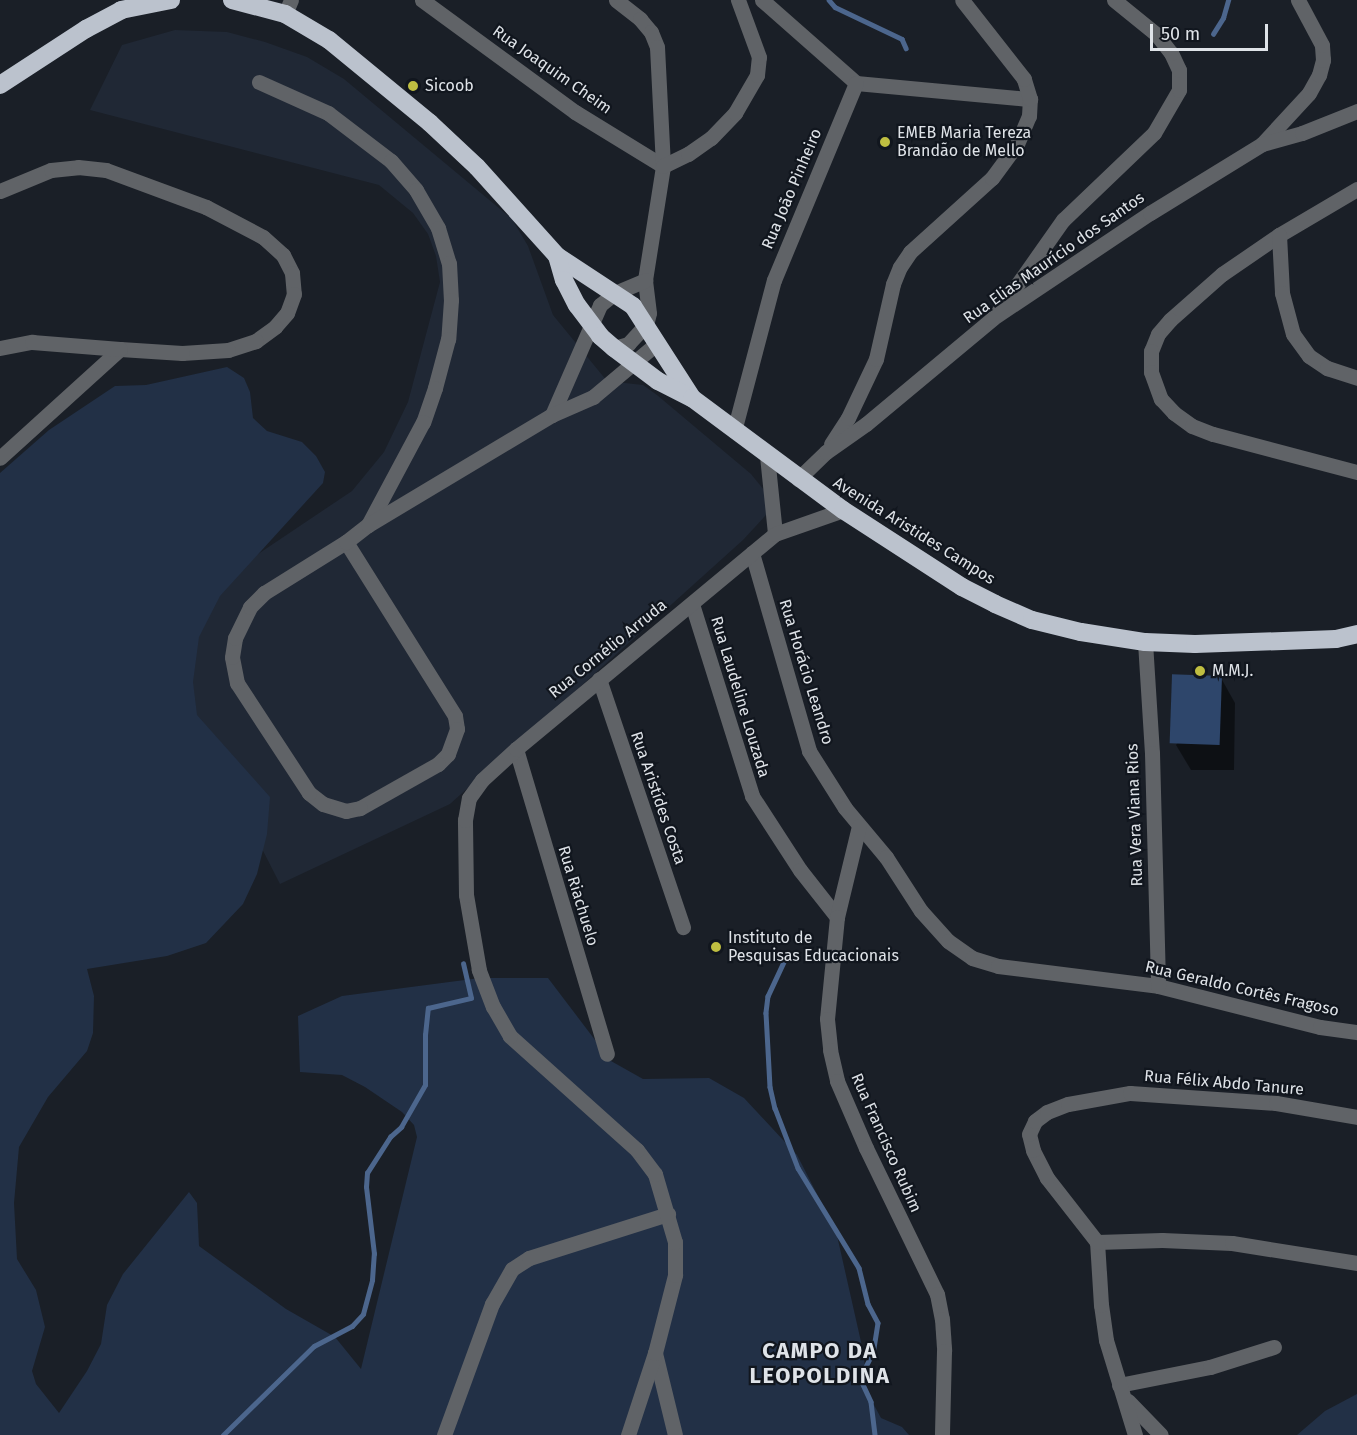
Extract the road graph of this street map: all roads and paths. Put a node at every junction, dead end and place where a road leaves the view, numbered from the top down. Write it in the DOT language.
graph roads {
  1 [pos="171,0"];
  2 [pos="232,0"];
  3 [pos="422,0"];
  4 [pos="616,0"];
  5 [pos="738,0"];
  6 [pos="762,0"];
  7 [pos="963,0"];
  8 [pos="1114,0"];
  9 [pos="1298,0"];
  10 [pos="125,5"];
  11 [pos="288,7"];
  12 [pos="259,82"];
  13 [pos="856,83"];
  14 [pos="0,85"];
  15 [pos="1030,99"];
  16 [pos="1357,111"];
  17 [pos="1262,144"];
  18 [pos="663,166"];
  19 [pos="1357,189"];
  20 [pos="0,191"];
  21 [pos="1279,235"];
  22 [pos="557,256"];
  23 [pos="645,280"];
  24 [pos="615,293"];
  25 [pos="993,318"];
  26 [pos="591,325"];
  27 [pos="646,325"];
  28 [pos="656,344"];
  29 [pos="0,348"];
  30 [pos="615,348"];
  31 [pos="120,349"];
  32 [pos="634,364"];
  33 [pos="1357,378"];
  34 [pos="692,398"];
  35 [pos="552,416"];
  36 [pos="734,431"];
  37 [pos="826,452"];
  38 [pos="767,456"];
  39 [pos="0,458"];
  40 [pos="1357,472"];
  41 [pos="798,479"];
  42 [pos="843,510"];
  43 [pos="368,525"];
  44 [pos="775,534"];
  45 [pos="346,542"];
  46 [pos="752,552"];
  47 [pos="692,604"];
  48 [pos="1357,634"];
  49 [pos="1145,642"];
  50 [pos="599,680"];
  51 [pos="516,749"];
  52 [pos="859,826"];
  53 [pos="837,917"];
  54 [pos="682,927"];
  55 [pos="1158,986"];
  56 [pos="1357,1032"];
  57 [pos="606,1054"];
  58 [pos="1357,1117"];
  59 [pos="668,1214"];
  60 [pos="1098,1242"];
  61 [pos="1357,1263"];
  62 [pos="1274,1347"];
  63 [pos="655,1353"];
  64 [pos="1123,1392"];
  65 [pos="444,1435"];
  66 [pos="628,1435"];
  67 [pos="675,1435"];
  68 [pos="942,1435"];
  69 [pos="1135,1435"];
  70 [pos="1161,1435"];
  1 -- 10 [label="highway"];
  2 -- 11 [label="highway, Avenida Aristides Campos"];
  3 -- 18 [label="street, Rua Joaquim Cheim"];
  4 -- 18 [label="street"];
  5 -- 18 [label="street"];
  6 -- 13 [label="street"];
  7 -- 15 [label="street"];
  8 -- 25 [label="street"];
  9 -- 17 [label="street"];
  10 -- 14 [label="highway"];
  11 -- 22 [label="highway, Avenida Aristides Campos"];
  12 -- 43 [label="street"];
  13 -- 15 [label="street"];
  13 -- 36 [label="street, Rua João Pinheiro"];
  15 -- 37 [label="street"];
  16 -- 17 [label="street, Rua Elias Maurício dos Santos"];
  17 -- 25 [label="street, Rua Elias Maurício dos Santos"];
  18 -- 23 [label="street"];
  19 -- 21 [label="street"];
  20 -- 31 [label="street"];
  21 -- 33 [label="street"];
  21 -- 40 [label="street"];
  22 -- 24 [label="highway, Avenida Aristides Campos"];
  22 -- 26 [label="highway, Avenida Aristides Campos"];
  23 -- 24 [label="street"];
  23 -- 27 [label="street"];
  24 -- 26 [label="street"];
  24 -- 27 [label="highway, Avenida Aristides Campos"];
  25 -- 37 [label="street, Rua Elias Maurício dos Santos"];
  26 -- 30 [label="highway, Avenida Aristides Campos"];
  26 -- 35 [label="street"];
  27 -- 28 [label="highway, Avenida Aristides Campos"];
  27 -- 30 [label="street"];
  28 -- 32 [label="street"];
  28 -- 34 [label="highway, Avenida Aristides Campos"];
  29 -- 31 [label="street"];
  30 -- 32 [label="highway, Avenida Aristides Campos"];
  31 -- 39 [label="street"];
  32 -- 34 [label="highway, Avenida Aristides Campos"];
  32 -- 35 [label="street"];
  34 -- 36 [label="highway, Avenida Aristides Campos"];
  35 -- 43 [label="street"];
  36 -- 38 [label="highway, Avenida Aristides Campos"];
  37 -- 41 [label="street, Rua Elias Maurício dos Santos"];
  38 -- 41 [label="highway, Avenida Aristides Campos"];
  38 -- 44 [label="street"];
  41 -- 42 [label="highway, Avenida Aristides Campos"];
  42 -- 44 [label="street, Rua Cornélio Arruda"];
  42 -- 49 [label="highway, Avenida Aristides Campos"];
  43 -- 45 [label="street"];
  44 -- 46 [label="street, Rua Cornélio Arruda"];
  45 -- 45 [label="street"];
  46 -- 47 [label="street, Rua Cornélio Arruda"];
  46 -- 52 [label="street, Rua Horácio Leandro"];
  47 -- 50 [label="street, Rua Cornélio Arruda"];
  47 -- 53 [label="street, Rua Laudeline Louzada"];
  48 -- 49 [label="highway, Avenida Aristides Campos"];
  49 -- 55 [label="street, Rua Vera Viana Rios"];
  50 -- 51 [label="street, Rua Cornélio Arruda"];
  50 -- 54 [label="street, Rua Aristídes Costa"];
  51 -- 57 [label="street, Rua Riachuelo"];
  51 -- 59 [label="street, Rua Cornélio Arruda"];
  52 -- 53 [label="street, Rua Francisco Rubim"];
  52 -- 55 [label="street, Rua Geraldo Cortês Fragoso"];
  53 -- 68 [label="street, Rua Francisco Rubim"];
  55 -- 56 [label="street, Rua Geraldo Cortês Fragoso"];
  58 -- 60 [label="street, Rua Félix Abdo Tanure"];
  59 -- 63 [label="street"];
  59 -- 65 [label="street"];
  60 -- 61 [label="street"];
  60 -- 64 [label="street"];
  62 -- 64 [label="street"];
  63 -- 66 [label="street"];
  63 -- 67 [label="street"];
  64 -- 69 [label="street"];
  64 -- 70 [label="street"];
}
